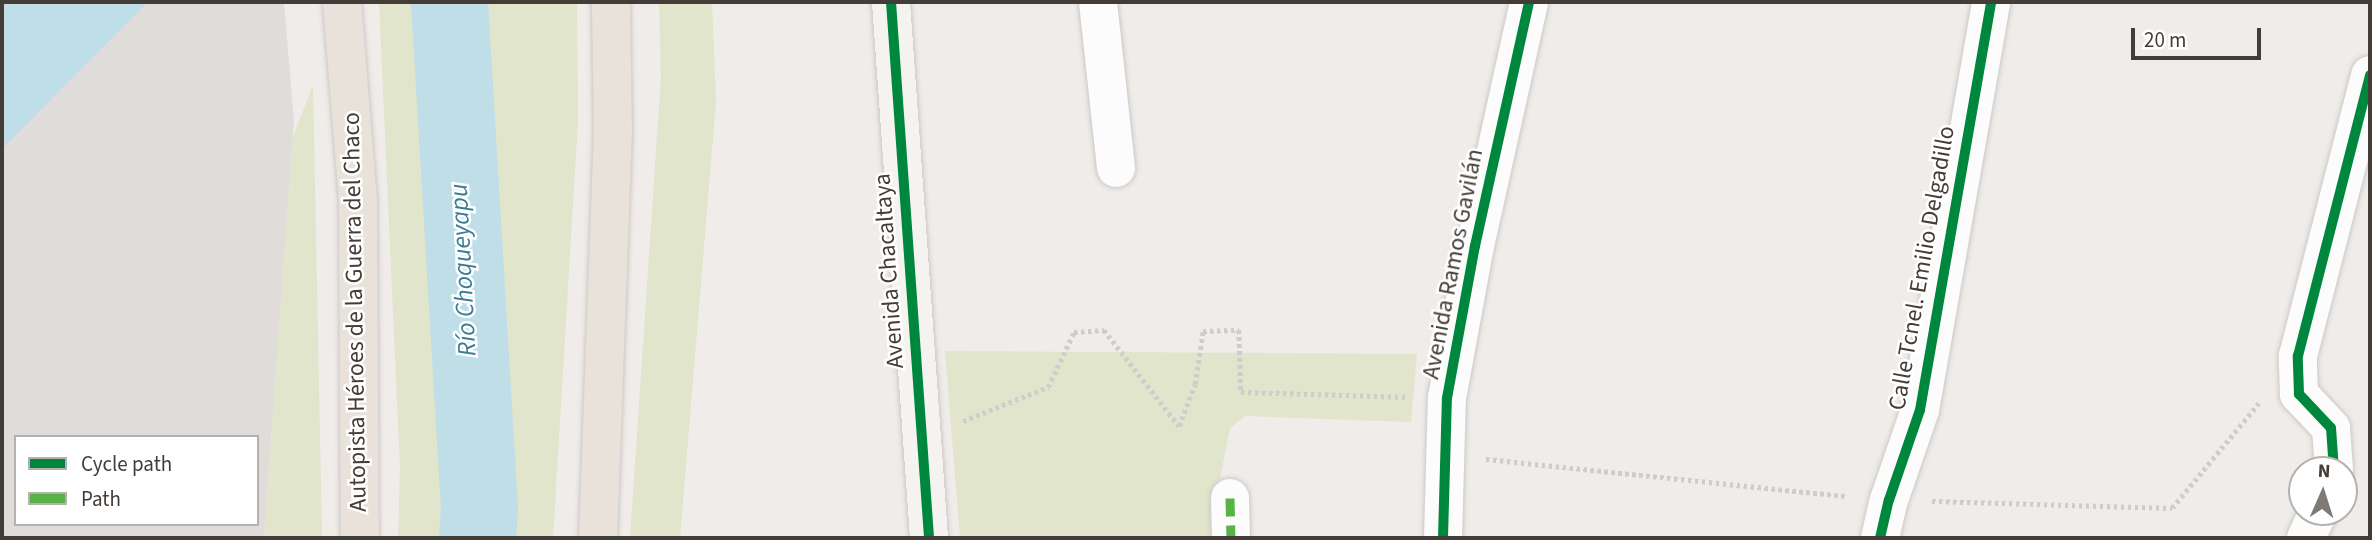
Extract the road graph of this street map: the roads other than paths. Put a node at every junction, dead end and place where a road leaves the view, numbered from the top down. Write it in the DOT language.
graph roads {
  1 [pos="342,2"];
  2 [pos="611,2"];
  3 [pos="891,2"];
  4 [pos="1098,2"];
  5 [pos="1529,2"];
  6 [pos="1991,2"];
  7 [pos="2370,75"];
  8 [pos="1116,167"];
  9 [pos="2333,456"];
  10 [pos="1230,498"];
  11 [pos="360,538"];
  12 [pos="597,538"];
  13 [pos="929,538"];
  14 [pos="1231,538"];
  15 [pos="1443,538"];
  16 [pos="1880,538"];
  1 -- 11 [label="highway, Autopista Héroes de la Guerra del Chaco"];
  2 -- 12 [label="highway"];
  3 -- 13 [label="street, Avenida Chacaltaya"];
  4 -- 8 [label="street"];
  5 -- 15 [label="street, Avenida Ramos Gavilán"];
  6 -- 16 [label="street, Calle Tcnel. Emilio Delgadillo"];
  7 -- 9 [label="street"];
  10 -- 14 [label="street"];
}
